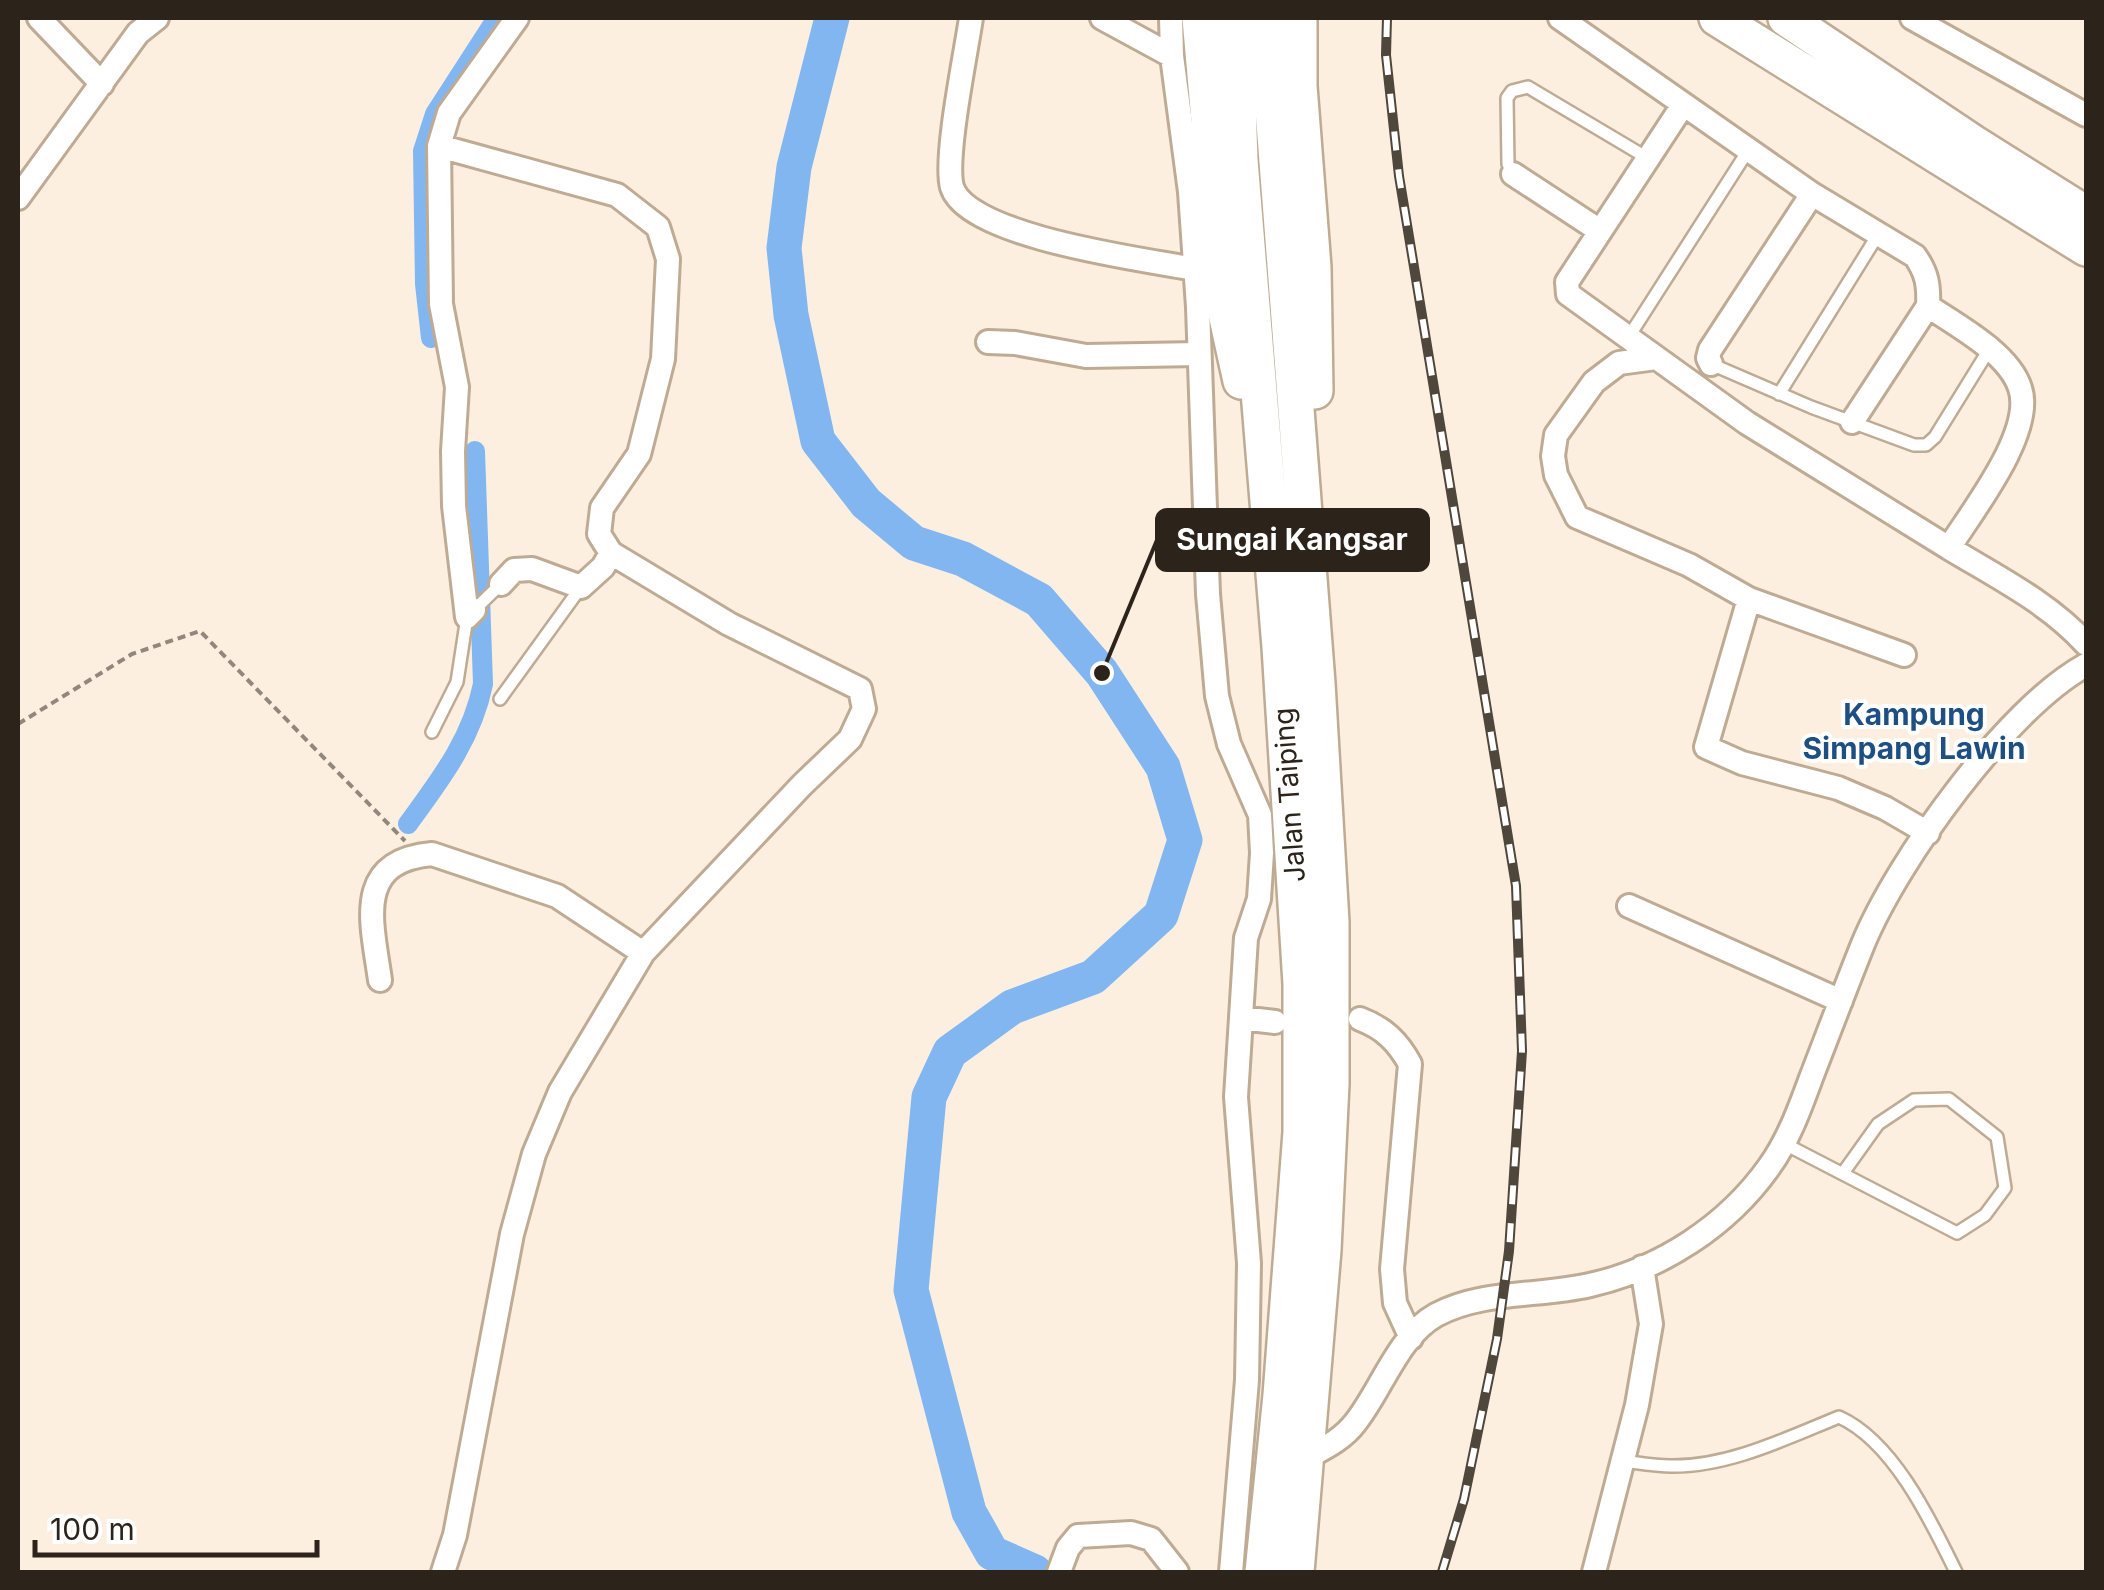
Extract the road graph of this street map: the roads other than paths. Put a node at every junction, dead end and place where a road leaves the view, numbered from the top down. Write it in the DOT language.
graph roads {
  1 [pos="39,18"];
  2 [pos="157,18"];
  3 [pos="517,18"];
  4 [pos="970,18"];
  5 [pos="1102,18"];
  6 [pos="1171,18"];
  7 [pos="1200,18"];
  8 [pos="1235,18"];
  9 [pos="1266,18"];
  10 [pos="1299,18"];
  11 [pos="1560,18"];
  12 [pos="1717,18"];
  13 [pos="1786,18"];
  14 [pos="1912,18"];
  15 [pos="1172,56"];
  16 [pos="102,84"];
  17 [pos="1683,105"];
  18 [pos="2086,115"];
  19 [pos="439,146"];
  20 [pos="1749,149"];
  21 [pos="1649,159"];
  22 [pos="1513,174"];
  23 [pos="1812,194"];
  24 [pos="18,198"];
  25 [pos="2086,214"];
  26 [pos="1600,231"];
  27 [pos="1879,234"];
  28 [pos="2086,248"];
  29 [pos="1195,268"];
  30 [pos="1928,306"];
  31 [pos="1628,338"];
  32 [pos="988,342"];
  33 [pos="1990,348"];
  34 [pos="1199,354"];
  35 [pos="1656,358"];
  36 [pos="1711,364"];
  37 [pos="1779,394"];
  38 [pos="1852,422"];
  39 [pos="1263,454"];
  40 [pos="1302,507"];
  41 [pos="1949,548"];
  42 [pos="611,553"];
  43 [pos="501,584"];
  44 [pos="581,587"];
  45 [pos="1749,599"];
  46 [pos="471,614"];
  47 [pos="2086,644"];
  48 [pos="1904,655"];
  49 [pos="2086,665"];
  50 [pos="500,699"];
  51 [pos="432,732"];
  52 [pos="1928,832"];
  53 [pos="1629,906"];
  54 [pos="643,953"];
  55 [pos="380,980"];
  56 [pos="1841,1002"];
  57 [pos="1241,1018"];
  58 [pos="1360,1020"];
  59 [pos="1275,1022"];
  60 [pos="1782,1143"];
  61 [pos="1843,1174"];
  62 [pos="1642,1267"];
  63 [pos="1411,1338"];
  64 [pos="1306,1458"];
  65 [pos="1623,1461"];
  66 [pos="443,1572"];
  67 [pos="1059,1572"];
  68 [pos="1177,1572"];
  69 [pos="1231,1572"];
  70 [pos="1262,1572"];
  71 [pos="1296,1572"];
  72 [pos="1594,1572"];
  73 [pos="1956,1572"];
  1 -- 16 [label="street"];
  2 -- 16 [label="street"];
  3 -- 19 [label="street"];
  4 -- 29 [label="street"];
  5 -- 15 [label="street"];
  6 -- 15 [label="street"];
  7 -- 39 [label="highway"];
  8 -- 39 [label="highway, Jalan Taiping"];
  9 -- 40 [label="highway, Jalan Taiping"];
  10 -- 40 [label="highway"];
  11 -- 17 [label="street"];
  12 -- 28 [label="highway"];
  13 -- 25 [label="highway"];
  14 -- 18 [label="street"];
  15 -- 29 [label="street"];
  16 -- 24 [label="street"];
  17 -- 20 [label="street"];
  17 -- 21 [label="street"];
  19 -- 42 [label="street"];
  19 -- 46 [label="street"];
  20 -- 23 [label="street"];
  20 -- 31 [label="lane"];
  21 -- 22 [label="lane"];
  21 -- 26 [label="street"];
  22 -- 26 [label="street"];
  23 -- 27 [label="street"];
  23 -- 36 [label="street"];
  26 -- 31 [label="street"];
  27 -- 30 [label="street"];
  27 -- 37 [label="lane"];
  29 -- 34 [label="street"];
  30 -- 33 [label="street"];
  30 -- 38 [label="street"];
  31 -- 35 [label="street"];
  32 -- 34 [label="street"];
  33 -- 38 [label="lane"];
  33 -- 41 [label="street"];
  34 -- 57 [label="street"];
  35 -- 41 [label="street"];
  35 -- 45 [label="street"];
  36 -- 37 [label="lane"];
  37 -- 38 [label="lane"];
  39 -- 70 [label="highway, Jalan Taiping"];
  40 -- 64 [label="highway, Jalan Taiping"];
  41 -- 47 [label="street"];
  42 -- 44 [label="street"];
  42 -- 54 [label="street"];
  43 -- 44 [label="street"];
  43 -- 46 [label="lane"];
  44 -- 50 [label="lane"];
  45 -- 48 [label="street"];
  45 -- 52 [label="street"];
  46 -- 51 [label="lane"];
  49 -- 52 [label="street"];
  52 -- 56 [label="street"];
  53 -- 56 [label="street"];
  54 -- 55 [label="street"];
  54 -- 66 [label="street"];
  56 -- 60 [label="street"];
  57 -- 59 [label="street"];
  57 -- 69 [label="street"];
  58 -- 63 [label="street"];
  60 -- 61 [label="lane"];
  60 -- 62 [label="street"];
  61 -- 61 [label="lane"];
  62 -- 63 [label="street"];
  62 -- 65 [label="street"];
  63 -- 64 [label="street"];
  64 -- 71 [label="highway, Jalan Taiping"];
  65 -- 72 [label="street"];
  65 -- 73 [label="lane"];
  67 -- 68 [label="street"];
}
